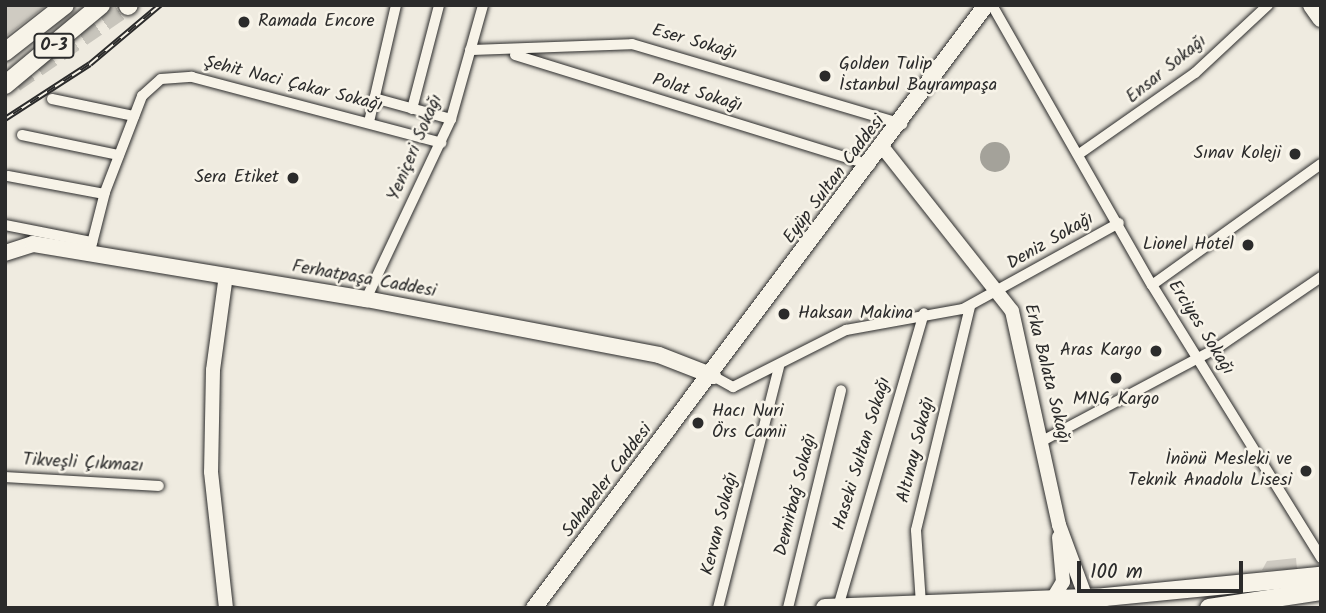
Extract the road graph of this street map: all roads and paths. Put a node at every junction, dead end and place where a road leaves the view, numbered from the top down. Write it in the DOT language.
graph roads {
  1 [pos="65,5"];
  2 [pos="101,5"];
  3 [pos="396,5"];
  4 [pos="439,5"];
  5 [pos="483,5"];
  6 [pos="986,5"];
  7 [pos="992,5"];
  8 [pos="1268,5"];
  9 [pos="1312,5"];
  10 [pos="1321,18"];
  11 [pos="470,50"];
  12 [pos="5,52"];
  13 [pos="512,54"];
  14 [pos="5,85"];
  15 [pos="374,98"];
  16 [pos="52,99"];
  17 [pos="412,109"];
  18 [pos="134,116"];
  19 [pos="451,119"];
  20 [pos="369,122"];
  21 [pos="902,124"];
  22 [pos="22,135"];
  23 [pos="441,144"];
  24 [pos="884,149"];
  25 [pos="1082,152"];
  26 [pos="119,155"];
  27 [pos="1321,163"];
  28 [pos="871,166"];
  29 [pos="8,176"];
  30 [pos="104,194"];
  31 [pos="1119,223"];
  32 [pos="5,225"];
  33 [pos="90,248"];
  34 [pos="5,253"];
  35 [pos="226,275"];
  36 [pos="1321,277"];
  37 [pos="1152,285"];
  38 [pos="1001,291"];
  39 [pos="366,299"];
  40 [pos="970,306"];
  41 [pos="924,313"];
  42 [pos="1199,358"];
  43 [pos="779,367"];
  44 [pos="712,376"];
  45 [pos="841,390"];
  46 [pos="1044,440"];
  47 [pos="5,477"];
  48 [pos="159,486"];
  49 [pos="1059,525"];
  50 [pos="1321,558"];
  51 [pos="1321,576"];
  52 [pos="1321,591"];
  53 [pos="1052,600"];
  54 [pos="1089,603"];
  55 [pos="921,604"];
  56 [pos="832,607"];
  57 [pos="226,608"];
  58 [pos="534,608"];
  59 [pos="718,608"];
  60 [pos="788,608"];
  61 [pos="1209,608"];
  1 -- 12 [label="main road, O-3"];
  2 -- 14 [label="main road, O-3"];
  3 -- 15 [label="street"];
  4 -- 17 [label="street"];
  5 -- 11 [label="street, Yeniçeri Sokağı"];
  6 -- 21 [label="main road, Eyüp Sultan Caddesi"];
  7 -- 25 [label="street, Erciyes Sokağı"];
  8 -- 25 [label="street, Ensar Sokağı"];
  9 -- 10 [label="main road"];
  11 -- 13 [label="street, Eser Sokağı"];
  11 -- 19 [label="street, Yeniçeri Sokağı"];
  13 -- 21 [label="street, Eser Sokağı"];
  13 -- 28 [label="street, Polat Sokağı"];
  15 -- 17 [label="street"];
  15 -- 20 [label="street"];
  16 -- 18 [label="street"];
  17 -- 19 [label="street"];
  18 -- 20 [label="street, Şehit Naci Çakar Sokağı"];
  18 -- 26 [label="street, Şehit Naci Çakar Sokağı"];
  19 -- 23 [label="street, Yeniçeri Sokağı"];
  20 -- 23 [label="street, Şehit Naci Çakar Sokağı"];
  21 -- 24 [label="main road, Eyüp Sultan Caddesi"];
  22 -- 26 [label="street"];
  23 -- 39 [label="street, Yeniçeri Sokağı"];
  24 -- 28 [label="main road, Eyüp Sultan Caddesi"];
  24 -- 38 [label="street, Erka Balata Sokağı"];
  25 -- 31 [label="street, Erciyes Sokağı"];
  26 -- 30 [label="street, Şehit Naci Çakar Sokağı"];
  27 -- 37 [label="street"];
  28 -- 44 [label="main road, Eyüp Sultan Caddesi"];
  29 -- 30 [label="street"];
  30 -- 33 [label="street, Şehit Naci Çakar Sokağı"];
  31 -- 37 [label="street, Erciyes Sokağı"];
  31 -- 38 [label="street, Deniz Sokağı"];
  32 -- 33 [label="street"];
  33 -- 34 [label="main road, Ferhatpaşa Caddesi"];
  33 -- 35 [label="main road, Ferhatpaşa Caddesi"];
  35 -- 39 [label="main road, Ferhatpaşa Caddesi"];
  35 -- 57 [label="street"];
  36 -- 42 [label="street"];
  37 -- 42 [label="street, Erciyes Sokağı"];
  38 -- 40 [label="street, Deniz Sokağı"];
  38 -- 46 [label="street, Erka Balata Sokağı"];
  39 -- 44 [label="main road, Ferhatpaşa Caddesi"];
  40 -- 41 [label="street, Deniz Sokağı"];
  40 -- 55 [label="street, Altınay Sokağı"];
  41 -- 43 [label="street, Deniz Sokağı"];
  41 -- 56 [label="street, Haseki Sultan Sokağı"];
  42 -- 46 [label="street"];
  42 -- 50 [label="street, Erciyes Sokağı"];
  43 -- 44 [label="street, Deniz Sokağı"];
  43 -- 59 [label="street, Kervan Sokağı"];
  44 -- 58 [label="main road, Sahabeler Caddesi"];
  45 -- 60 [label="street, Demirbağ Sokağı"];
  46 -- 49 [label="street, Erka Balata Sokağı"];
  47 -- 48 [label="street, Tikveşli Çıkmazı"];
  49 -- 53 [label="street, Erka Balata Sokağı"];
  49 -- 54 [label="street, Erka Balata Sokağı"];
  51 -- 54 [label="main road"];
  52 -- 61 [label="main road"];
  53 -- 54 [label="main road"];
  53 -- 55 [label="main road"];
  55 -- 56 [label="main road"];
}
